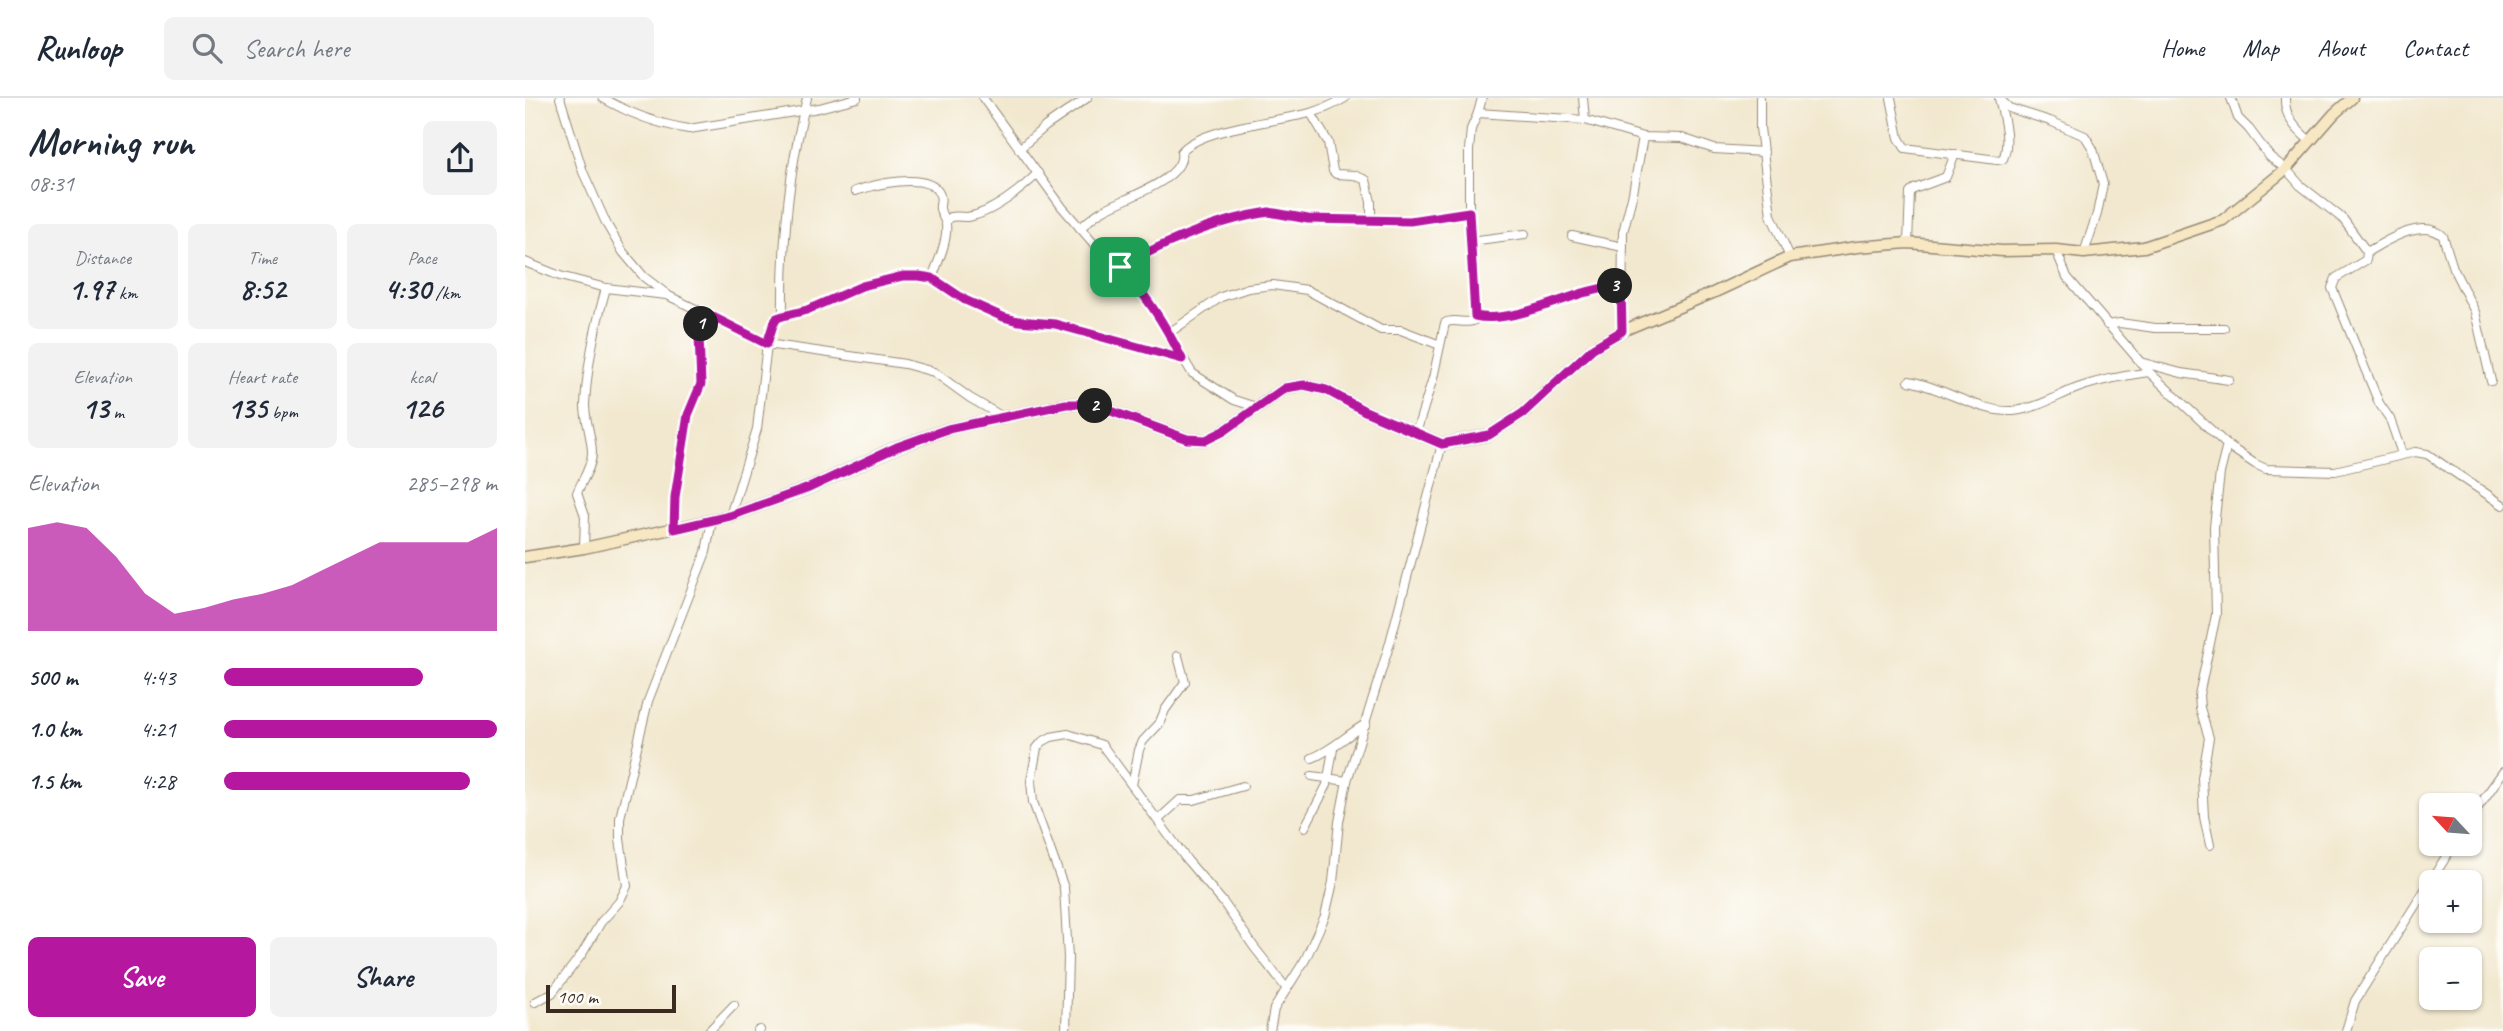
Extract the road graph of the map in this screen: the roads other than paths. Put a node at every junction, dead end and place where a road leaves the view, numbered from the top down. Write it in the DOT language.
graph roads {
  1 [pos="559,98"];
  2 [pos="603,98"];
  3 [pos="807,98"];
  4 [pos="857,98"];
  5 [pos="983,98"];
  6 [pos="1087,98"];
  7 [pos="1345,98"];
  8 [pos="1482,98"];
  9 [pos="1583,98"];
  10 [pos="1760,98"];
  11 [pos="1891,98"];
  12 [pos="1999,98"];
  13 [pos="2231,98"];
  14 [pos="2284,98"];
  15 [pos="2352,98"];
  16 [pos="806,109"];
  17 [pos="1311,113"];
  18 [pos="1478,113"];
  19 [pos="1585,120"];
  20 [pos="1643,136"];
  21 [pos="2310,141"];
  22 [pos="1020,149"];
  23 [pos="1764,152"];
  24 [pos="1955,155"];
  25 [pos="2286,169"];
  26 [pos="1038,173"];
  27 [pos="855,191"];
  28 [pos="1469,212"];
  29 [pos="1371,220"];
  30 [pos="946,221"];
  31 [pos="1080,228"];
  32 [pos="1525,234"];
  33 [pos="1572,236"];
  34 [pos="1470,241"];
  35 [pos="1908,243"];
  36 [pos="1623,247"];
  37 [pos="2056,250"];
  38 [pos="2367,252"];
  39 [pos="2084,253"];
  40 [pos="1790,257"];
  41 [pos="525,262"];
  42 [pos="1120,267"];
  43 [pos="932,278"];
  44 [pos="1621,284"];
  45 [pos="606,288"];
  46 [pos="669,296"];
  47 [pos="703,312"];
  48 [pos="783,316"];
  49 [pos="1475,316"];
  50 [pos="2107,325"];
  51 [pos="2224,328"];
  52 [pos="1622,331"];
  53 [pos="1169,333"];
  54 [pos="767,344"];
  55 [pos="1440,345"];
  56 [pos="1182,359"];
  57 [pos="2140,362"];
  58 [pos="2149,372"];
  59 [pos="2229,380"];
  60 [pos="1909,381"];
  61 [pos="2491,381"];
  62 [pos="1256,407"];
  63 [pos="1003,417"];
  64 [pos="1416,433"];
  65 [pos="1442,444"];
  66 [pos="2227,445"];
  67 [pos="2402,454"];
  68 [pos="2503,505"];
  69 [pos="730,516"];
  70 [pos="712,520"];
  71 [pos="674,529"];
  72 [pos="584,548"];
  73 [pos="525,557"];
  74 [pos="1178,656"];
  75 [pos="1366,724"];
  76 [pos="1332,749"];
  77 [pos="1312,758"];
  78 [pos="2503,772"];
  79 [pos="1312,776"];
  80 [pos="1329,778"];
  81 [pos="1347,781"];
  82 [pos="1132,785"];
  83 [pos="1243,786"];
  84 [pos="2482,802"];
  85 [pos="1158,820"];
  86 [pos="1305,827"];
  87 [pos="2210,845"];
  88 [pos="2446,856"];
  89 [pos="1287,989"];
  90 [pos="535,1002"];
  91 [pos="734,1006"];
  92 [pos="709,1031"];
  93 [pos="1066,1031"];
  94 [pos="1270,1031"];
  95 [pos="2346,1031"];
  1 -- 46 [label="street"];
  2 -- 16 [label="street"];
  3 -- 16 [label="street"];
  4 -- 16 [label="street"];
  5 -- 22 [label="street"];
  6 -- 22 [label="street"];
  7 -- 17 [label="street"];
  8 -- 18 [label="street"];
  9 -- 19 [label="street"];
  10 -- 23 [label="street"];
  11 -- 24 [label="street"];
  12 -- 24 [label="street"];
  12 -- 39 [label="street"];
  13 -- 25 [label="street"];
  14 -- 21 [label="street"];
  15 -- 21 [label="main road"];
  16 -- 48 [label="street"];
  17 -- 29 [label="street"];
  17 -- 31 [label="street"];
  18 -- 19 [label="street"];
  18 -- 28 [label="street"];
  19 -- 20 [label="street"];
  20 -- 23 [label="street"];
  20 -- 36 [label="street"];
  21 -- 25 [label="main road"];
  22 -- 26 [label="street"];
  23 -- 40 [label="street"];
  24 -- 35 [label="street"];
  25 -- 38 [label="street"];
  25 -- 39 [label="main road"];
  26 -- 30 [label="street"];
  26 -- 31 [label="street"];
  27 -- 30 [label="street"];
  28 -- 29 [label="street"];
  28 -- 34 [label="street"];
  29 -- 42 [label="street"];
  30 -- 43 [label="street"];
  31 -- 42 [label="street"];
  32 -- 34 [label="street"];
  33 -- 36 [label="street"];
  34 -- 49 [label="street"];
  35 -- 37 [label="main road"];
  35 -- 40 [label="main road"];
  36 -- 44 [label="street"];
  37 -- 39 [label="main road"];
  37 -- 50 [label="street"];
  38 -- 61 [label="street"];
  38 -- 67 [label="street"];
  40 -- 52 [label="main road"];
  41 -- 45 [label="street"];
  42 -- 53 [label="street"];
  43 -- 48 [label="street"];
  43 -- 56 [label="street"];
  44 -- 49 [label="street"];
  44 -- 52 [label="street"];
  45 -- 46 [label="street"];
  45 -- 72 [label="street"];
  46 -- 47 [label="street"];
  47 -- 54 [label="street"];
  47 -- 71 [label="street"];
  48 -- 54 [label="street"];
  49 -- 55 [label="street"];
  50 -- 51 [label="street"];
  50 -- 57 [label="street"];
  52 -- 65 [label="main road"];
  53 -- 55 [label="street"];
  53 -- 56 [label="street"];
  54 -- 63 [label="street"];
  54 -- 69 [label="street"];
  55 -- 64 [label="street"];
  56 -- 62 [label="street"];
  57 -- 58 [label="street"];
  57 -- 59 [label="street"];
  58 -- 60 [label="street"];
  58 -- 66 [label="street"];
  62 -- 63 [label="main road"];
  62 -- 64 [label="main road"];
  63 -- 69 [label="main road"];
  64 -- 65 [label="main road"];
  65 -- 75 [label="street"];
  66 -- 67 [label="street"];
  66 -- 87 [label="street"];
  67 -- 68 [label="street"];
  69 -- 70 [label="main road"];
  70 -- 71 [label="main road"];
  70 -- 90 [label="street"];
  71 -- 72 [label="main road"];
  72 -- 73 [label="main road"];
  74 -- 82 [label="street"];
  75 -- 76 [label="street"];
  75 -- 81 [label="street"];
  76 -- 77 [label="street"];
  76 -- 80 [label="street"];
  78 -- 84 [label="street"];
  79 -- 80 [label="street"];
  80 -- 81 [label="street"];
  80 -- 86 [label="street"];
  81 -- 89 [label="street"];
  82 -- 85 [label="street"];
  82 -- 93 [label="street"];
  83 -- 85 [label="street"];
  85 -- 89 [label="street"];
  88 -- 95 [label="street"];
  89 -- 94 [label="street"];
  91 -- 92 [label="street"];
}
